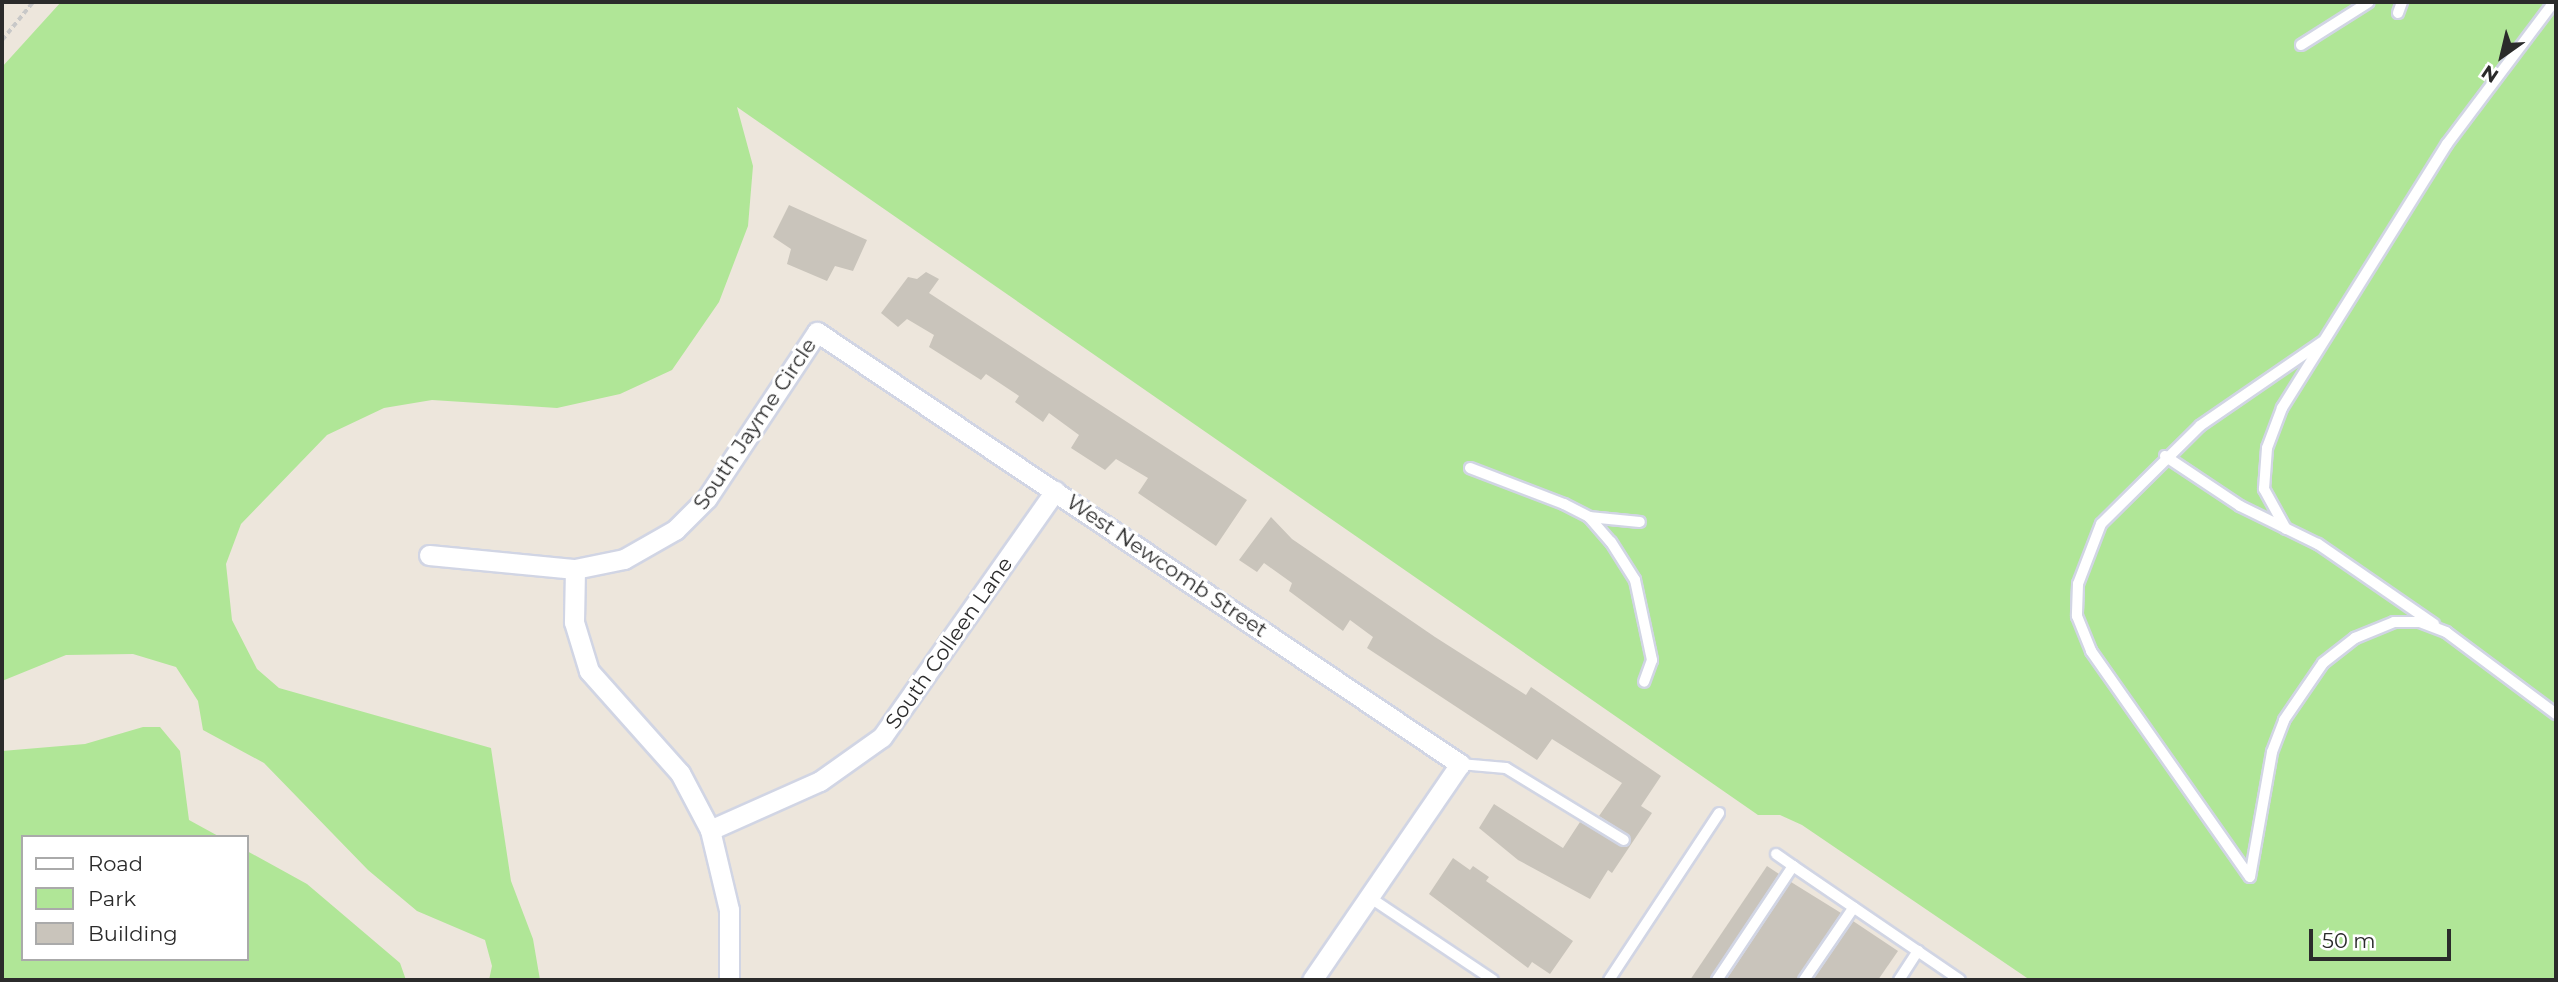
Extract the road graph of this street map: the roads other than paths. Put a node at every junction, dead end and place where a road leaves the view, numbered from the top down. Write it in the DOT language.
graph roads {
  1 [pos="2369,2"];
  2 [pos="2402,2"];
  3 [pos="2554,2"];
  4 [pos="2398,13"];
  5 [pos="2301,45"];
  6 [pos="2322,342"];
  7 [pos="874,370"];
  8 [pos="2165,456"];
  9 [pos="1470,468"];
  10 [pos="1055,491"];
  11 [pos="1589,517"];
  12 [pos="1640,522"];
  13 [pos="2286,528"];
  14 [pos="429,555"];
  15 [pos="575,569"];
  16 [pos="2446,632"];
  17 [pos="1644,682"];
  18 [pos="2535,696"];
  19 [pos="2556,706"];
  20 [pos="2556,714"];
  21 [pos="1460,764"];
  22 [pos="1720,813"];
  23 [pos="710,830"];
  24 [pos="1624,839"];
  25 [pos="1776,854"];
  26 [pos="1793,866"];
  27 [pos="1369,897"];
  28 [pos="1854,908"];
  29 [pos="1918,951"];
  30 [pos="729,980"];
  31 [pos="1312,980"];
  32 [pos="1493,980"];
  33 [pos="1609,980"];
  34 [pos="1717,980"];
  35 [pos="1804,980"];
  36 [pos="1899,980"];
  37 [pos="1960,980"];
  1 -- 5 [label="lane"];
  2 -- 4 [label="lane"];
  3 -- 6 [label="lane"];
  6 -- 8 [label="lane"];
  6 -- 13 [label="lane"];
  7 -- 10 [label="street, West Newcomb Street"];
  7 -- 15 [label="street, South Jayme Circle"];
  8 -- 13 [label="lane"];
  8 -- 16 [label="lane"];
  9 -- 11 [label="lane"];
  10 -- 21 [label="street, West Newcomb Street"];
  10 -- 23 [label="street, South Colleen Lane"];
  11 -- 12 [label="lane"];
  11 -- 17 [label="lane"];
  13 -- 16 [label="lane"];
  14 -- 15 [label="street, South Jayme Circle"];
  15 -- 23 [label="street"];
  16 -- 18 [label="lane"];
  18 -- 19 [label="lane"];
  18 -- 20 [label="lane"];
  21 -- 24 [label="lane"];
  21 -- 27 [label="street"];
  22 -- 33 [label="lane"];
  23 -- 30 [label="street"];
  25 -- 26 [label="lane"];
  26 -- 28 [label="lane"];
  26 -- 34 [label="lane"];
  27 -- 31 [label="street"];
  27 -- 32 [label="lane"];
  28 -- 29 [label="lane"];
  28 -- 35 [label="lane"];
  29 -- 36 [label="lane"];
  29 -- 37 [label="lane"];
}
